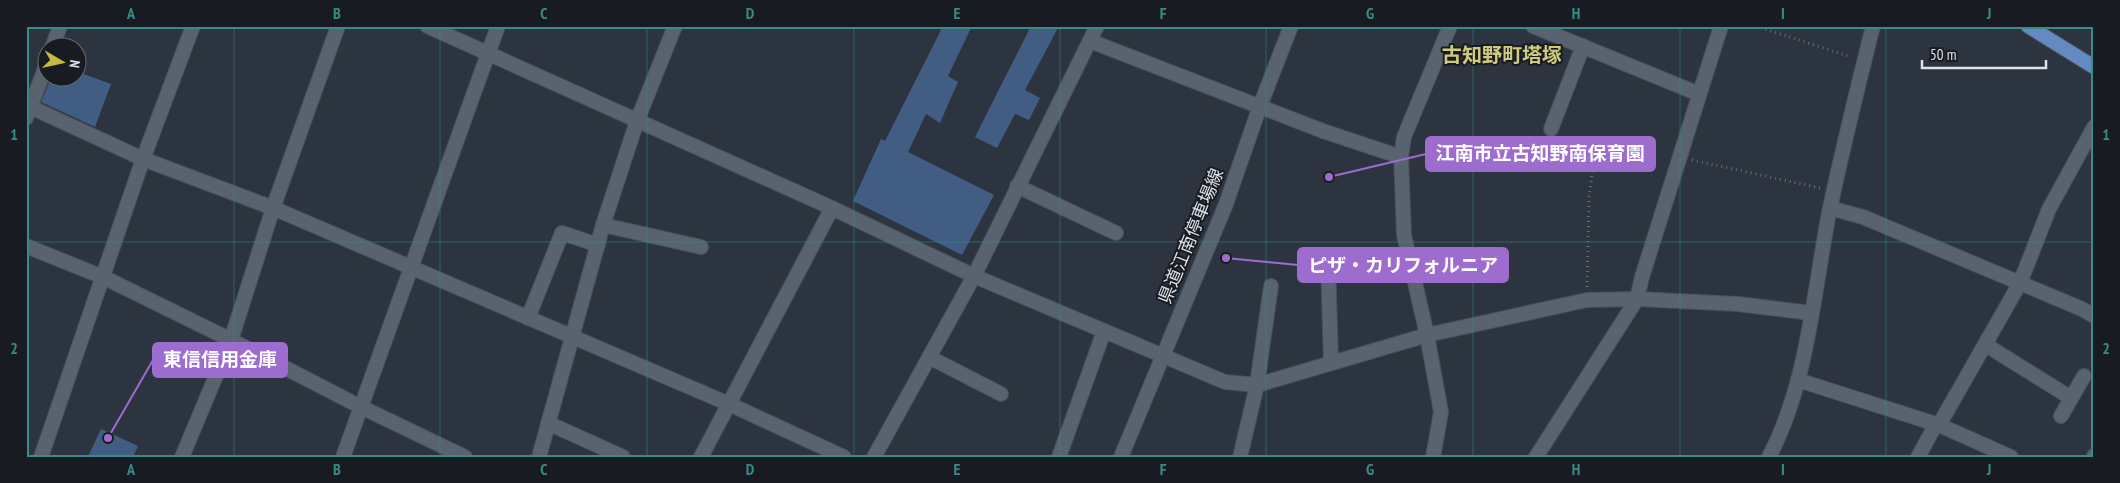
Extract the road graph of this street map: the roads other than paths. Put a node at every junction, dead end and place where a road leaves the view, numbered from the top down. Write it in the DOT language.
graph roads {
  1 [pos="60,26"];
  2 [pos="193,26"];
  3 [pos="338,26"];
  4 [pos="427,26"];
  5 [pos="498,26"];
  6 [pos="675,26"];
  7 [pos="1097,26"];
  8 [pos="1291,26"];
  9 [pos="1450,26"];
  10 [pos="1534,26"];
  11 [pos="1721,26"];
  12 [pos="1873,26"];
  13 [pos="2028,26"];
  14 [pos="1561,31"];
  15 [pos="56,38"];
  16 [pos="1090,41"];
  17 [pos="1583,46"];
  18 [pos="488,54"];
  19 [pos="2094,67"];
  20 [pos="38,86"];
  21 [pos="1699,94"];
  22 [pos="1260,106"];
  23 [pos="28,110"];
  24 [pos="637,121"];
  25 [pos="2094,126"];
  26 [pos="1551,129"];
  27 [pos="1401,157"];
  28 [pos="143,159"];
  29 [pos="1017,186"];
  30 [pos="273,208"];
  31 [pos="832,208"];
  32 [pos="1830,208"];
  33 [pos="603,225"];
  34 [pos="1116,233"];
  35 [pos="598,245"];
  36 [pos="26,246"];
  37 [pos="701,247"];
  38 [pos="1328,262"];
  39 [pos="410,267"];
  40 [pos="974,276"];
  41 [pos="103,277"];
  42 [pos="2020,283"];
  43 [pos="1271,286"];
  44 [pos="1637,299"];
  45 [pos="1811,313"];
  46 [pos="2094,316"];
  47 [pos="528,318"];
  48 [pos="1104,331"];
  49 [pos="1427,335"];
  50 [pos="572,337"];
  51 [pos="231,340"];
  52 [pos="1986,345"];
  53 [pos="1162,356"];
  54 [pos="929,357"];
  55 [pos="1331,363"];
  56 [pos="2084,376"];
  57 [pos="1798,380"];
  58 [pos="1257,385"];
  59 [pos="1001,394"];
  60 [pos="2071,398"];
  61 [pos="728,404"];
  62 [pos="361,407"];
  63 [pos="2061,416"];
  64 [pos="548,423"];
  65 [pos="1937,425"];
  66 [pos="41,457"];
  67 [pos="182,457"];
  68 [pos="343,457"];
  69 [pos="465,457"];
  70 [pos="538,457"];
  71 [pos="623,457"];
  72 [pos="701,457"];
  73 [pos="844,457"];
  74 [pos="874,457"];
  75 [pos="1059,457"];
  76 [pos="1121,457"];
  77 [pos="1240,457"];
  78 [pos="1433,457"];
  79 [pos="1536,457"];
  80 [pos="1769,457"];
  81 [pos="1918,457"];
  82 [pos="2011,457"];
  1 -- 15 [label="street"];
  2 -- 28 [label="street"];
  3 -- 30 [label="street"];
  4 -- 18 [label="street"];
  5 -- 18 [label="street"];
  6 -- 24 [label="street"];
  7 -- 16 [label="street"];
  8 -- 22 [label="street, 県道江南停車場線"];
  9 -- 27 [label="street"];
  10 -- 14 [label="street"];
  11 -- 21 [label="street"];
  12 -- 32 [label="street"];
  13 -- 19 [label="main road"];
  14 -- 17 [label="street"];
  16 -- 22 [label="street"];
  16 -- 29 [label="street"];
  17 -- 21 [label="street"];
  17 -- 26 [label="street"];
  18 -- 24 [label="street"];
  18 -- 39 [label="street"];
  20 -- 23 [label="street"];
  21 -- 44 [label="street"];
  22 -- 27 [label="street"];
  22 -- 53 [label="street, 県道江南停車場線"];
  23 -- 28 [label="street"];
  24 -- 31 [label="street"];
  24 -- 33 [label="street"];
  25 -- 42 [label="street"];
  27 -- 49 [label="street"];
  28 -- 30 [label="street"];
  28 -- 41 [label="street"];
  29 -- 34 [label="street"];
  29 -- 40 [label="street"];
  30 -- 39 [label="street"];
  30 -- 51 [label="street"];
  31 -- 40 [label="street"];
  31 -- 61 [label="street"];
  32 -- 42 [label="street"];
  32 -- 45 [label="street"];
  33 -- 35 [label="street"];
  33 -- 37 [label="street"];
  35 -- 47 [label="street"];
  35 -- 50 [label="street"];
  36 -- 41 [label="street"];
  38 -- 55 [label="street"];
  39 -- 47 [label="street"];
  39 -- 62 [label="street"];
  40 -- 48 [label="street"];
  40 -- 54 [label="street"];
  41 -- 51 [label="street"];
  41 -- 66 [label="street"];
  42 -- 46 [label="street"];
  42 -- 52 [label="street"];
  43 -- 58 [label="street"];
  44 -- 45 [label="street"];
  44 -- 49 [label="street"];
  44 -- 79 [label="street"];
  45 -- 57 [label="street"];
  47 -- 50 [label="street"];
  48 -- 53 [label="street"];
  48 -- 75 [label="street"];
  49 -- 55 [label="street"];
  49 -- 78 [label="street"];
  50 -- 61 [label="street"];
  50 -- 64 [label="street"];
  51 -- 62 [label="street"];
  51 -- 67 [label="street"];
  52 -- 60 [label="street"];
  52 -- 65 [label="street"];
  53 -- 58 [label="street"];
  53 -- 76 [label="street, 県道江南停車場線"];
  54 -- 59 [label="street"];
  54 -- 74 [label="street"];
  55 -- 58 [label="street"];
  56 -- 60 [label="street"];
  57 -- 65 [label="street"];
  57 -- 80 [label="street"];
  58 -- 77 [label="street"];
  60 -- 63 [label="street"];
  61 -- 72 [label="street"];
  61 -- 73 [label="street"];
  62 -- 68 [label="street"];
  62 -- 69 [label="street"];
  64 -- 70 [label="street"];
  64 -- 71 [label="street"];
  65 -- 81 [label="street"];
  65 -- 82 [label="street"];
}
